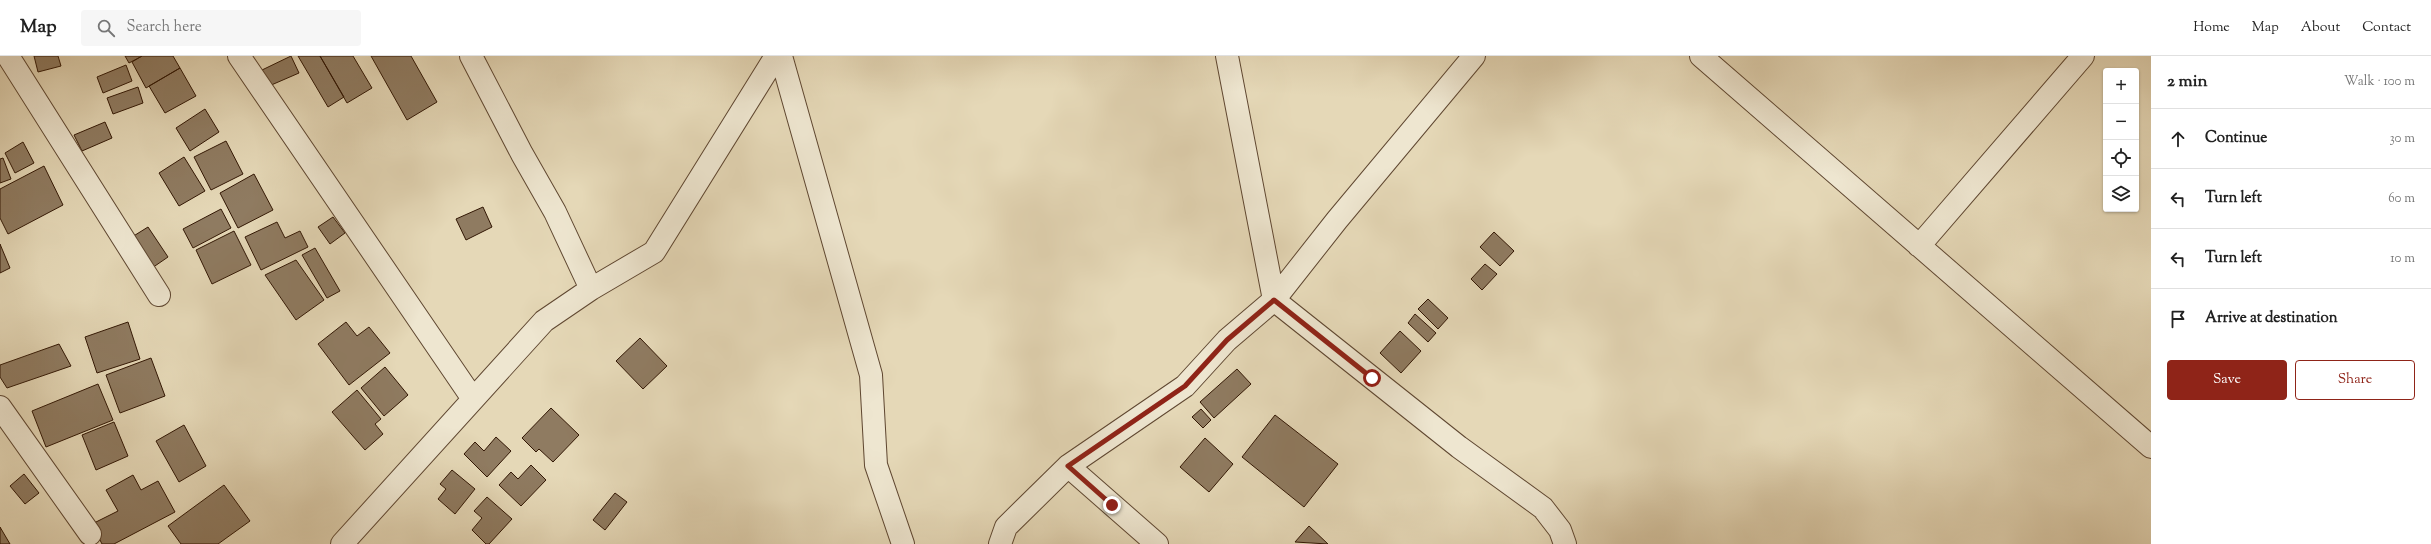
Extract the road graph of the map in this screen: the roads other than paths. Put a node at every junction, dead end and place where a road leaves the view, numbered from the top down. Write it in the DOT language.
graph roads {
  1 [pos="8,56"];
  2 [pos="239,56"];
  3 [pos="471,56"];
  4 [pos="776,56"];
  5 [pos="781,56"];
  6 [pos="1227,56"];
  7 [pos="1474,56"];
  8 [pos="1701,56"];
  9 [pos="2083,56"];
  10 [pos="1919,246"];
  11 [pos="592,290"];
  12 [pos="160,295"];
  13 [pos="1274,300"];
  14 [pos="473,398"];
  15 [pos="0,407"];
  16 [pos="2151,447"];
  17 [pos="1068,466"];
  18 [pos="90,534"];
  19 [pos="342,544"];
  20 [pos="903,544"];
  21 [pos="1000,544"];
  22 [pos="1157,544"];
  23 [pos="1565,544"];
  1 -- 12 [label="street"];
  2 -- 14 [label="street"];
  3 -- 11 [label="street"];
  4 -- 11 [label="street"];
  5 -- 20 [label="street"];
  6 -- 13 [label="street"];
  7 -- 13 [label="street"];
  8 -- 10 [label="street"];
  9 -- 10 [label="street"];
  10 -- 16 [label="street"];
  11 -- 14 [label="street"];
  13 -- 17 [label="street"];
  13 -- 23 [label="street"];
  14 -- 19 [label="street"];
  15 -- 18 [label="street"];
  17 -- 21 [label="street"];
  17 -- 22 [label="street"];
}
